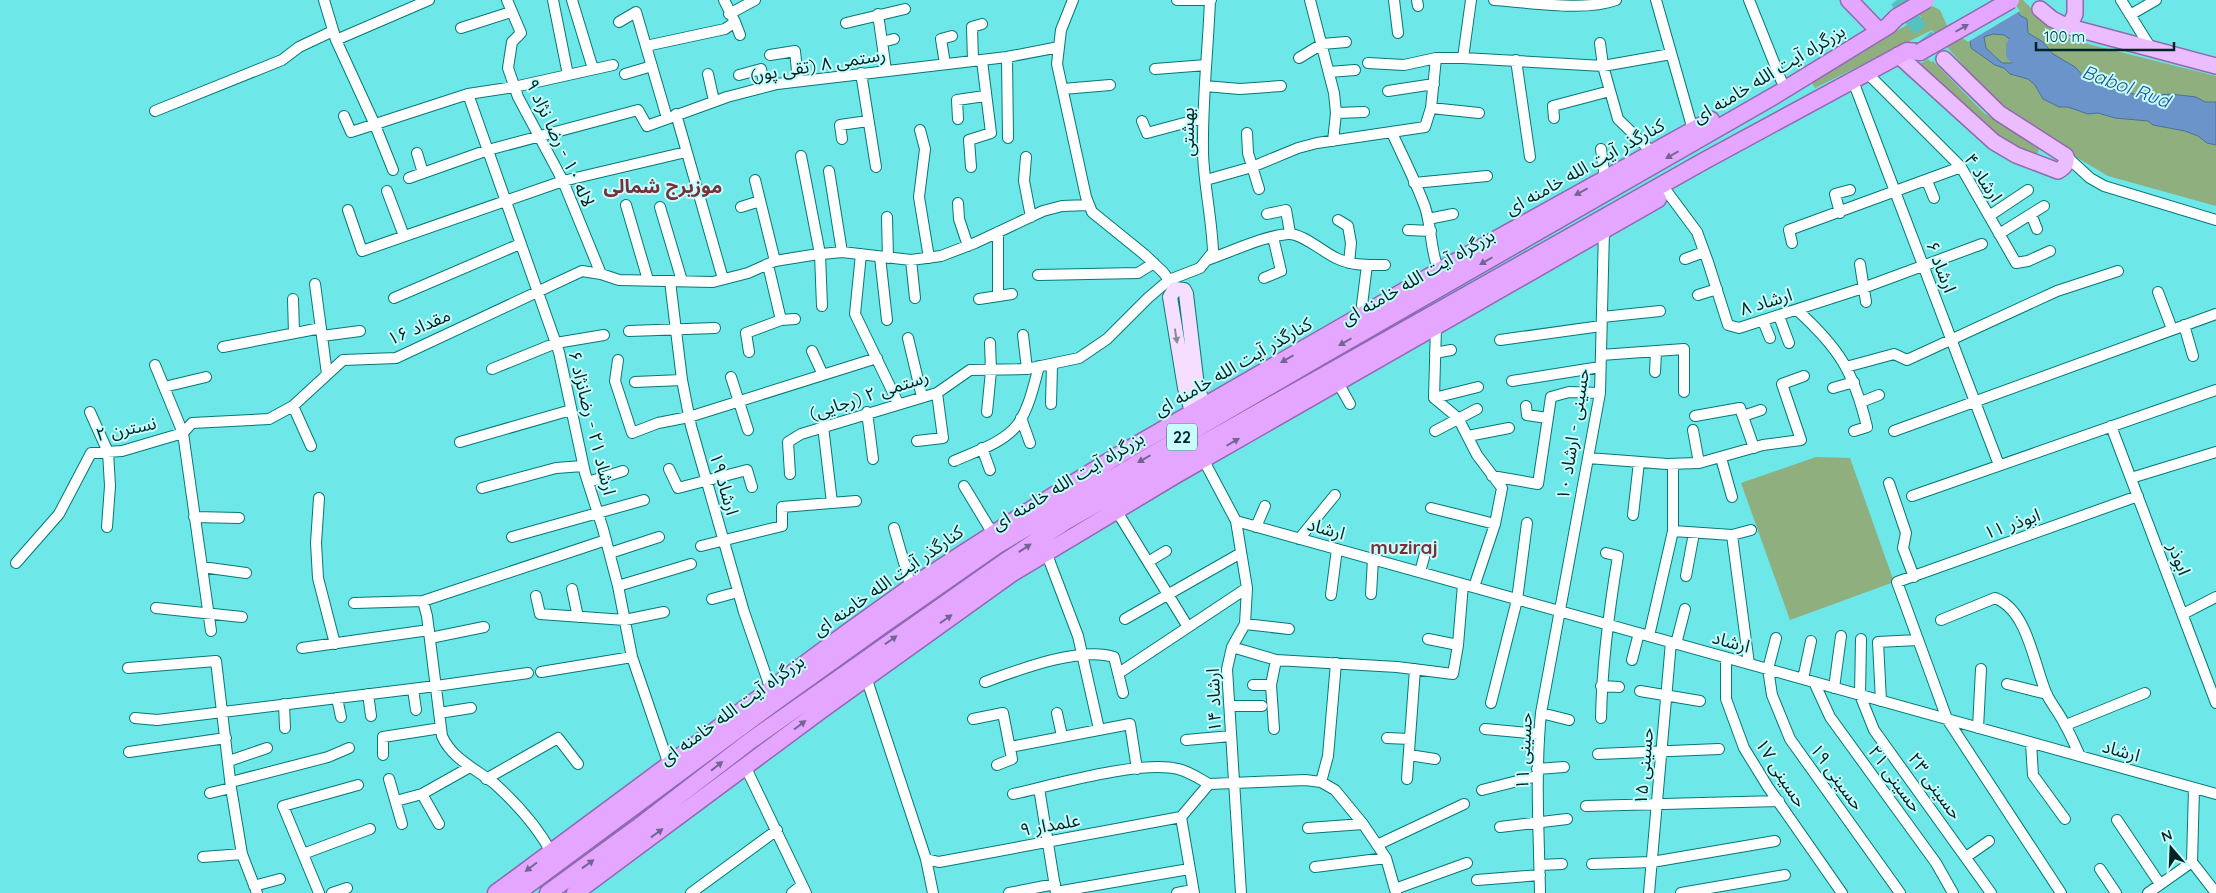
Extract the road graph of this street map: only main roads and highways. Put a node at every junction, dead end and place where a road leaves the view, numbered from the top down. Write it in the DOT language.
graph roads {
  1 [pos="1849,0"];
  2 [pos="1926,0"];
  3 [pos="2011,0"];
  4 [pos="2074,0"];
  5 [pos="2040,8"];
  6 [pos="1888,24"];
  7 [pos="2069,27"];
  8 [pos="1907,53"];
  9 [pos="1944,59"];
  10 [pos="1825,65"];
  11 [pos="2216,66"];
  12 [pos="1721,120"];
  13 [pos="1707,165"];
  14 [pos="1496,239"];
  15 [pos="1576,239"];
  16 [pos="1514,245"];
  17 [pos="1172,285"];
  18 [pos="1319,348"];
  19 [pos="1308,390"];
  20 [pos="1196,405"];
  21 [pos="1036,514"];
  22 [pos="1090,517"];
  23 [pos="1069,528"];
  24 [pos="958,564"];
  25 [pos="1007,568"];
  26 [pos="879,618"];
  27 [pos="817,664"];
  28 [pos="773,725"];
  29 [pos="783,738"];
  30 [pos="672,771"];
  31 [pos="625,846"];
  32 [pos="507,891"];
  33 [pos="548,893"];
  34 [pos="575,893"];
  1 -- 6 [label="highway"];
  2 -- 6 [label="highway, بزرگراه آیت الله خامنه ای, bridge"];
  8 -- 3 [label="highway, بزرگراه آیت الله خامنه ای, one-way, bridge"];
  4 -- 7 [label="main road"];
  5 -- 7 [label="main road"];
  6 -- 10 [label="highway, بزرگراه آیت الله خامنه ای / 22"];
  7 -- 11 [label="main road"];
  8 -- 9 [label="main road"];
  8 -- 13 [label="highway, بزرگراه آیت الله خامنه ای / 22"];
  10 -- 12 [label="highway, بزرگراه آیت الله خامنه ای / 22"];
  10 -- 12 [label="highway, کنارگذر آیت الله خامنه ای"];
  12 -- 14 [label="highway, کنارگذر آیت الله خامنه ای, one-way"];
  12 -- 16 [label="highway, بزرگراه آیت الله خامنه ای / 22, one-way"];
  13 -- 15 [label="highway, بزرگراه آیت الله خامنه ای / 22"];
  13 -- 15 [label="highway"];
  14 -- 16 [label="highway"];
  14 -- 18 [label="highway, کنارگذر آیت الله خامنه ای"];
  15 -- 19 [label="highway, بزرگراه آیت الله خامنه ای / 22"];
  15 -- 19 [label="highway"];
  16 -- 18 [label="highway, بزرگراه آیت الله خامنه ای / 22, one-way"];
  17 -- 20 [label="main road"];
  18 -- 20 [label="highway, بزرگراه آیت الله خامنه ای / 22"];
  18 -- 20 [label="highway, کنارگذر آیت الله خامنه ای, one-way"];
  19 -- 22 [label="highway, بزرگراه آیت الله خامنه ای / 22"];
  22 -- 19 [label="highway, one-way"];
  20 -- 21 [label="highway, بزرگراه آیت الله خامنه ای / 22, one-way"];
  20 -- 21 [label="highway, کنارگذر آیت الله خامنه ای"];
  21 -- 24 [label="highway, بزرگراه آیت الله خامنه ای / 22"];
  21 -- 24 [label="highway, کنارگذر آیت الله خامنه ای"];
  22 -- 23 [label="highway, بزرگراه آیت الله خامنه ای / 22"];
  25 -- 23 [label="highway, بزرگراه آیت الله خامنه ای / 22, one-way"];
  23 -- 25 [label="highway"];
  24 -- 26 [label="highway, بزرگراه آیت الله خامنه ای / 22"];
  24 -- 26 [label="highway, کنارگذر آیت الله خامنه ای"];
  28 -- 25 [label="highway, بزرگراه آیت الله خامنه ای / 22, one-way"];
  29 -- 25 [label="highway, one-way"];
  26 -- 27 [label="highway, بزرگراه آیت الله خامنه ای / 22"];
  27 -- 30 [label="highway, بزرگراه آیت الله خامنه ای / 22"];
  27 -- 30 [label="highway, کنارگذر آیت الله خامنه ای"];
  28 -- 29 [label="highway"];
  31 -- 28 [label="highway, بزرگراه آیت الله خامنه ای / 22, one-way"];
  31 -- 29 [label="highway, one-way"];
  30 -- 32 [label="highway, بزرگراه آیت الله خامنه ای / 22"];
  30 -- 32 [label="highway, کنارگذر آیت الله خامنه ای, one-way"];
  33 -- 31 [label="highway, بزرگراه آیت الله خامنه ای / 22, one-way"];
  31 -- 34 [label="highway"];
}
